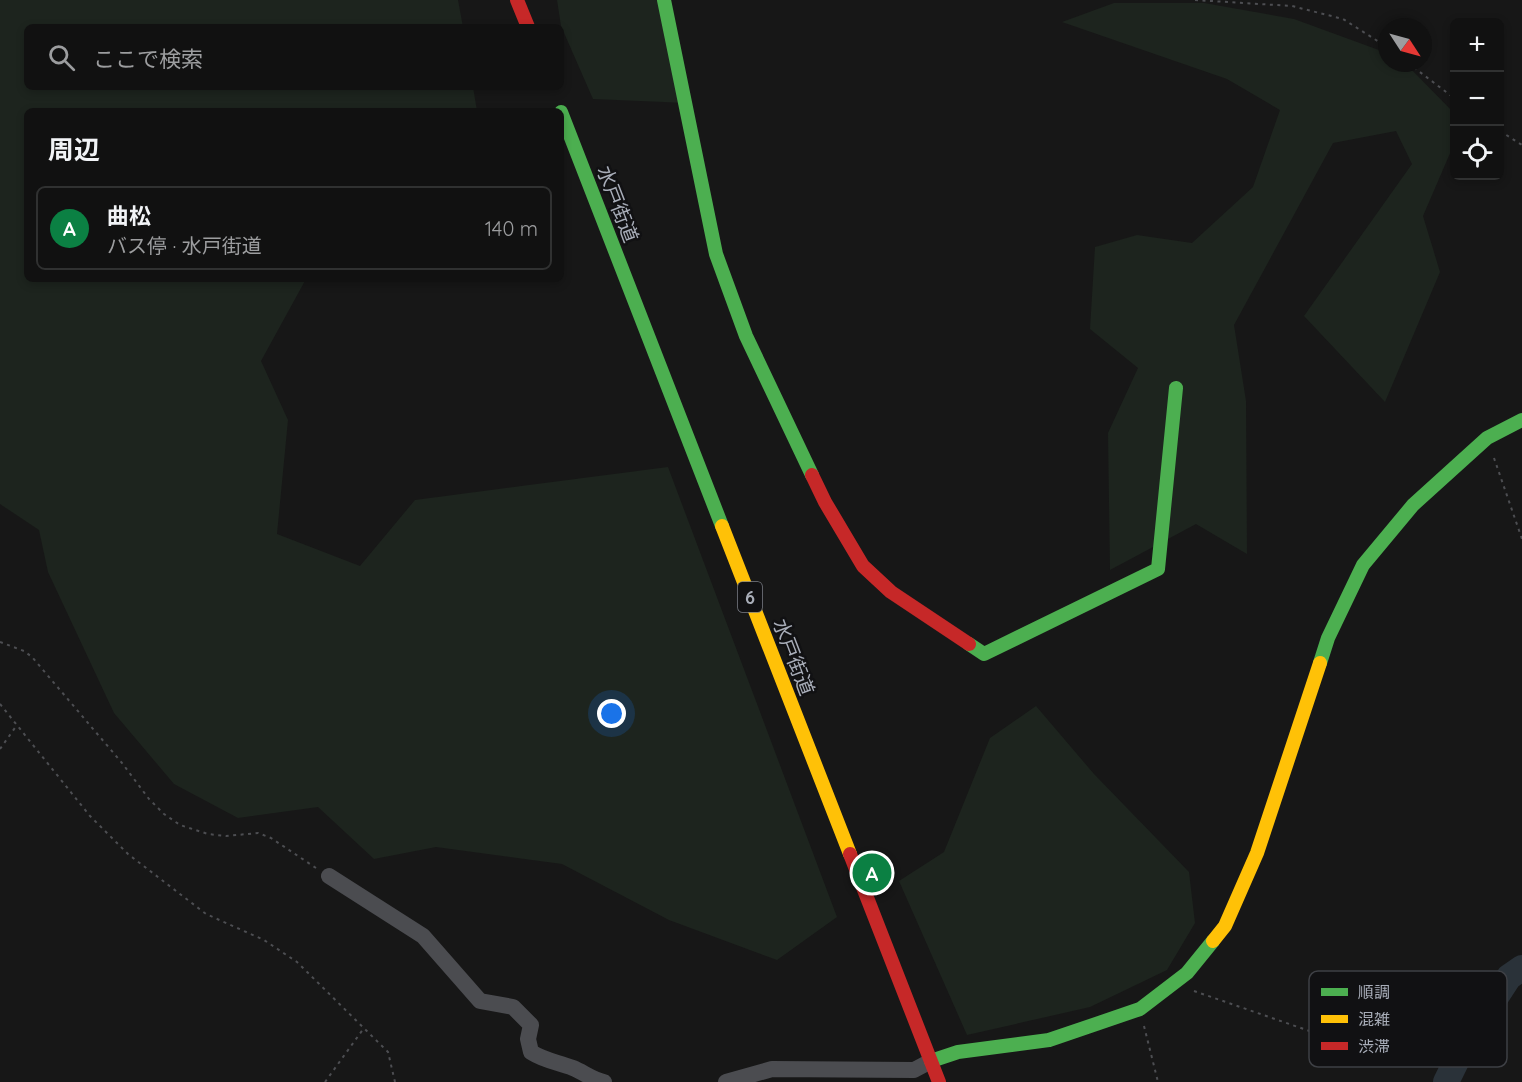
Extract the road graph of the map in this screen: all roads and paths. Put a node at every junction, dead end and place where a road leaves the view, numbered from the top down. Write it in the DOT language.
graph roads {
  1 [pos="518,0"];
  2 [pos="664,0"];
  3 [pos="1195,0"];
  4 [pos="527,24"];
  5 [pos="1378,41"];
  6 [pos="1420,72"];
  7 [pos="1450,94"];
  8 [pos="564,119"];
  9 [pos="1504,134"];
  10 [pos="1522,145"];
  11 [pos="1176,387"];
  12 [pos="1522,420"];
  13 [pos="1487,438"];
  14 [pos="1522,539"];
  15 [pos="0,642"];
  16 [pos="0,704"];
  17 [pos="17,724"];
  18 [pos="0,749"];
  19 [pos="329,876"];
  20 [pos="1174,984"];
  21 [pos="1140,1009"];
  22 [pos="364,1028"];
  23 [pos="1309,1031"];
  24 [pos="931,1061"];
  25 [pos="325,1082"];
  26 [pos="395,1082"];
  27 [pos="604,1082"];
  28 [pos="726,1082"];
  29 [pos="939,1082"];
  30 [pos="1158,1082"];
  1 -- 4 [label="main road"];
  2 -- 11 [label="main road"];
  3 -- 5 [label="path"];
  6 -- 7 [label="path"];
  8 -- 24 [label="main road, 水戸街道 / 6"];
  9 -- 10 [label="path"];
  12 -- 13 [label="main road"];
  13 -- 14 [label="path"];
  13 -- 20 [label="main road"];
  15 -- 19 [label="path"];
  16 -- 17 [label="path"];
  17 -- 18 [label="path"];
  17 -- 22 [label="path"];
  19 -- 27 [label="street"];
  20 -- 21 [label="main road"];
  20 -- 23 [label="path"];
  21 -- 24 [label="main road"];
  21 -- 30 [label="path"];
  22 -- 25 [label="path"];
  22 -- 26 [label="path"];
  24 -- 28 [label="street"];
  24 -- 29 [label="main road, 水戸街道 / 6"];
}
